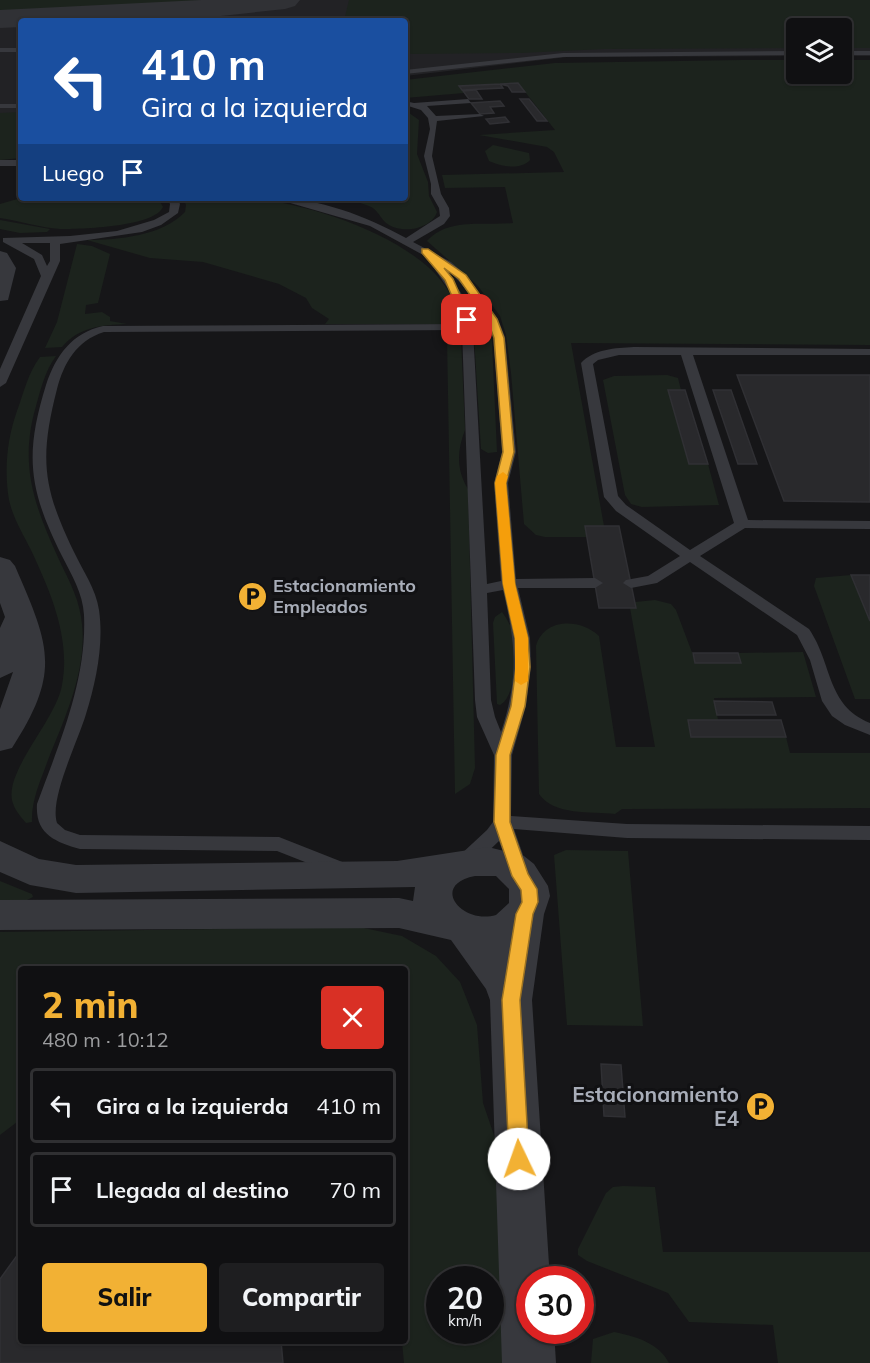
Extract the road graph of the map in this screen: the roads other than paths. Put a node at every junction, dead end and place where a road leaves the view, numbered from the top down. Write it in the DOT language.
graph roads {
  1 [pos="0,50"];
  2 [pos="18,50"];
  3 [pos="786,53"];
  4 [pos="852,53"];
  5 [pos="870,53"];
  6 [pos="408,72"];
  7 [pos="468,102"];
  8 [pos="408,104"];
  9 [pos="415,105"];
  10 [pos="0,106"];
  11 [pos="18,106"];
  12 [pos="480,116"];
  13 [pos="432,119"];
  14 [pos="0,163"];
  15 [pos="18,163"];
  16 [pos="174,201"];
  17 [pos="290,201"];
  18 [pos="66,238"];
  19 [pos="407,241"];
  20 [pos="2,245"];
  21 [pos="425,251"];
  22 [pos="46,276"];
  23 [pos="0,295"];
  24 [pos="492,319"];
  25 [pos="467,327"];
  26 [pos="686,352"];
  27 [pos="870,352"];
  28 [pos="0,383"];
  29 [pos="476,483"];
  30 [pos="501,483"];
  31 [pos="742,524"];
  32 [pos="870,525"];
  33 [pos="690,555"];
  34 [pos="0,566"];
  35 [pos="595,583"];
  36 [pos="631,583"];
  37 [pos="509,584"];
  38 [pos="481,590"];
  39 [pos="20,617"];
  40 [pos="0,668"];
  41 [pos="870,729"];
  42 [pos="0,740"];
  43 [pos="503,755"];
  44 [pos="502,822"];
  45 [pos="870,833"];
  46 [pos="0,855"];
  47 [pos="459,864"];
  48 [pos="366,875"];
  49 [pos="522,895"];
  50 [pos="0,915"];
  51 [pos="459,928"];
  52 [pos="511,1000"];
  53 [pos="529,1363"];
  1 -- 2 [label="lane"];
  3 -- 6 [label="lane"];
  4 -- 5 [label="lane"];
  7 -- 9 [label="lane"];
  8 -- 9 [label="lane"];
  9 -- 13 [label="lane"];
  10 -- 11 [label="lane"];
  12 -- 13 [label="lane"];
  13 -- 19 [label="lane"];
  14 -- 15 [label="lane"];
  16 -- 18 [label="lane"];
  17 -- 19 [label="lane"];
  18 -- 20 [label="lane"];
  18 -- 22 [label="lane"];
  19 -- 21 [label="lane"];
  20 -- 22 [label="lane"];
  20 -- 23 [label="street"];
  21 -- 24 [label="lane"];
  21 -- 25 [label="lane"];
  22 -- 28 [label="lane"];
  24 -- 25 [label="lane"];
  24 -- 30 [label="lane"];
  25 -- 29 [label="lane"];
  25 -- 48 [label="lane"];
  26 -- 27 [label="lane"];
  26 -- 31 [label="lane"];
  26 -- 33 [label="lane"];
  29 -- 30 [label="lane"];
  29 -- 38 [label="lane"];
  30 -- 37 [label="lane"];
  31 -- 32 [label="lane"];
  31 -- 33 [label="lane"];
  33 -- 36 [label="lane"];
  33 -- 41 [label="lane"];
  34 -- 39 [label="street"];
  35 -- 37 [label="lane"];
  37 -- 38 [label="lane"];
  37 -- 43 [label="lane"];
  38 -- 43 [label="lane"];
  39 -- 40 [label="street"];
  39 -- 42 [label="street"];
  43 -- 44 [label="lane"];
  44 -- 45 [label="lane"];
  44 -- 47 [label="lane"];
  44 -- 49 [label="lane"];
  46 -- 48 [label="street"];
  47 -- 48 [label="street"];
  47 -- 49 [label="street"];
  47 -- 51 [label="street"];
  49 -- 51 [label="street"];
  49 -- 52 [label="street"];
  50 -- 51 [label="street"];
  51 -- 52 [label="street"];
  52 -- 53 [label="street"];
}
